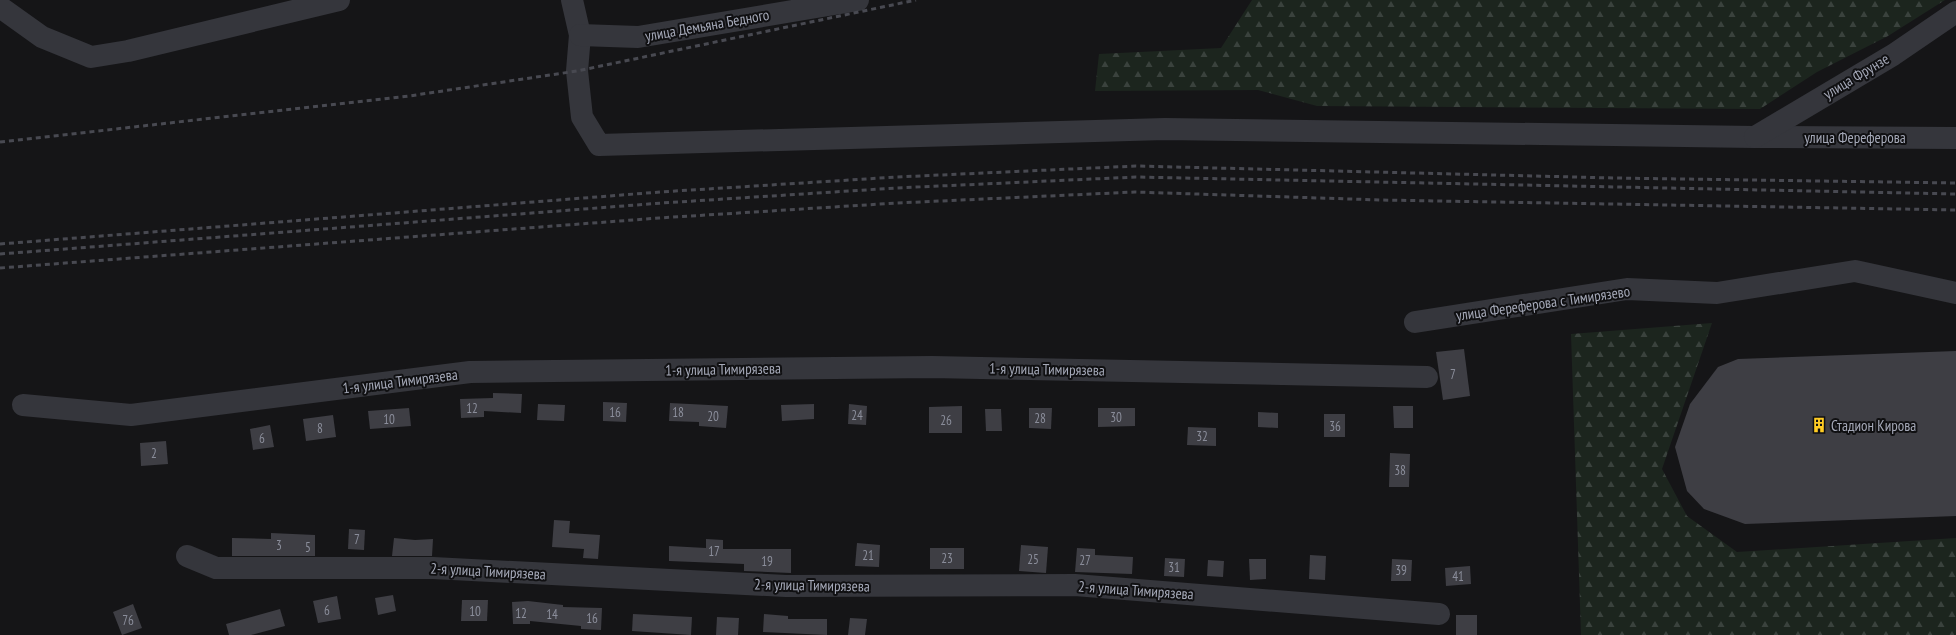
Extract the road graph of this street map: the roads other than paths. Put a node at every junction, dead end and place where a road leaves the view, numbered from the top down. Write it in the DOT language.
graph roads {
  1 [pos="339,0"];
  2 [pos="572,0"];
  3 [pos="858,0"];
  4 [pos="0,7"];
  5 [pos="1956,12"];
  6 [pos="580,36"];
  7 [pos="1755,137"];
  8 [pos="1956,138"];
  9 [pos="1956,293"];
  10 [pos="1415,322"];
  11 [pos="1427,377"];
  12 [pos="23,405"];
  13 [pos="187,556"];
  14 [pos="1439,614"];
  1 -- 4 [label="street"];
  2 -- 6 [label="street"];
  3 -- 6 [label="street, улица Демьяна Бедного"];
  5 -- 7 [label="street, улица Фрунзе"];
  6 -- 7 [label="street, улица Фереферова"];
  7 -- 8 [label="street, улица Фереферова"];
  9 -- 10 [label="street, улица Фереферова с Тимирязево"];
  11 -- 12 [label="street, 1-я улица Тимирязева"];
  13 -- 14 [label="street, 2-я улица Тимирязева"];
}
